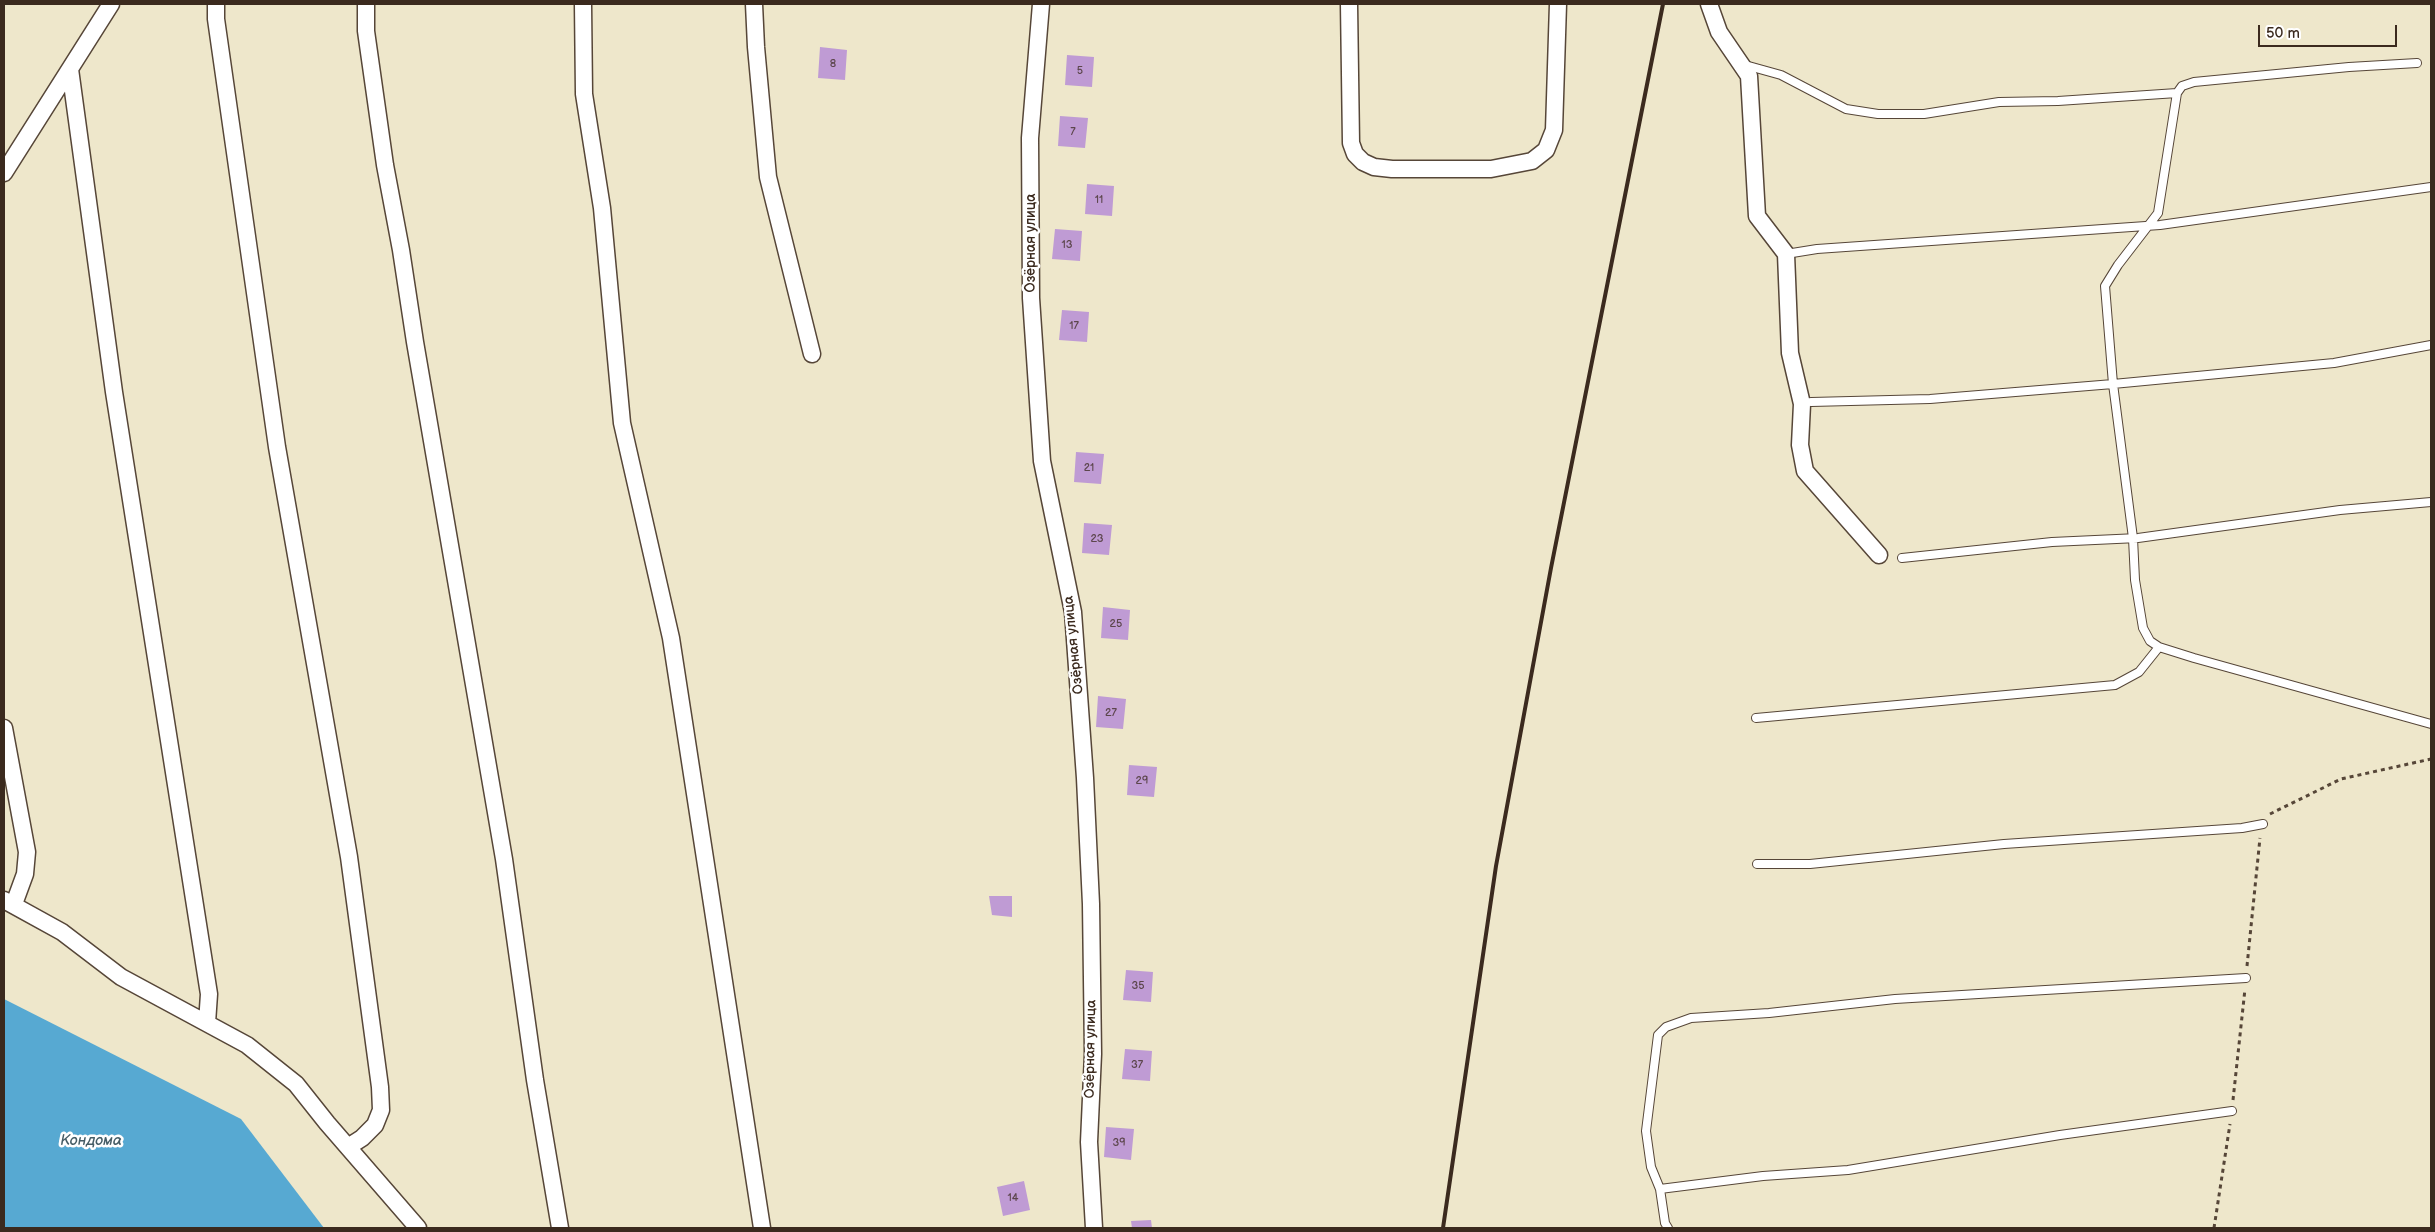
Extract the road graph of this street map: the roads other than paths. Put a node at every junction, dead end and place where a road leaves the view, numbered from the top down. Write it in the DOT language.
graph roads {
  1 [pos="111,4"];
  2 [pos="216,4"];
  3 [pos="366,4"];
  4 [pos="583,4"];
  5 [pos="754,4"];
  6 [pos="1041,4"];
  7 [pos="1349,4"];
  8 [pos="1558,4"];
  9 [pos="1709,4"];
  10 [pos="2417,63"];
  11 [pos="1740,64"];
  12 [pos="70,69"];
  13 [pos="2177,93"];
  14 [pos="4,173"];
  15 [pos="2431,187"];
  16 [pos="2148,226"];
  17 [pos="1786,254"];
  18 [pos="2431,345"];
  19 [pos="812,354"];
  20 [pos="2113,384"];
  21 [pos="1811,402"];
  22 [pos="2431,502"];
  23 [pos="2133,538"];
  24 [pos="1879,555"];
  25 [pos="1902,558"];
  26 [pos="2159,647"];
  27 [pos="1756,718"];
  28 [pos="2431,724"];
  29 [pos="4,728"];
  30 [pos="2263,824"];
  31 [pos="1756,864"];
  32 [pos="9,902"];
  33 [pos="2246,978"];
  34 [pos="208,1023"];
  35 [pos="2232,1111"];
  36 [pos="348,1147"];
  37 [pos="1660,1189"];
  38 [pos="418,1228"];
  39 [pos="560,1228"];
  40 [pos="762,1228"];
  41 [pos="1094,1228"];
  42 [pos="1668,1228"];
  1 -- 12 [label="street"];
  2 -- 36 [label="street"];
  3 -- 39 [label="street"];
  4 -- 40 [label="street"];
  5 -- 19 [label="street"];
  6 -- 41 [label="street, Озёрная улица"];
  7 -- 8 [label="street"];
  9 -- 11 [label="street"];
  10 -- 13 [label="lane"];
  11 -- 13 [label="lane"];
  11 -- 17 [label="street"];
  12 -- 14 [label="street"];
  12 -- 34 [label="street"];
  13 -- 16 [label="lane"];
  15 -- 16 [label="lane"];
  16 -- 17 [label="lane"];
  16 -- 20 [label="lane"];
  17 -- 24 [label="street"];
  18 -- 20 [label="lane"];
  20 -- 21 [label="lane"];
  20 -- 23 [label="lane"];
  22 -- 23 [label="lane"];
  23 -- 25 [label="lane"];
  23 -- 26 [label="lane"];
  26 -- 27 [label="lane"];
  26 -- 28 [label="lane"];
  29 -- 32 [label="street"];
  30 -- 31 [label="lane"];
  32 -- 34 [label="street"];
  33 -- 37 [label="lane"];
  34 -- 36 [label="street"];
  35 -- 37 [label="lane"];
  36 -- 38 [label="street"];
  37 -- 42 [label="lane"];
}
